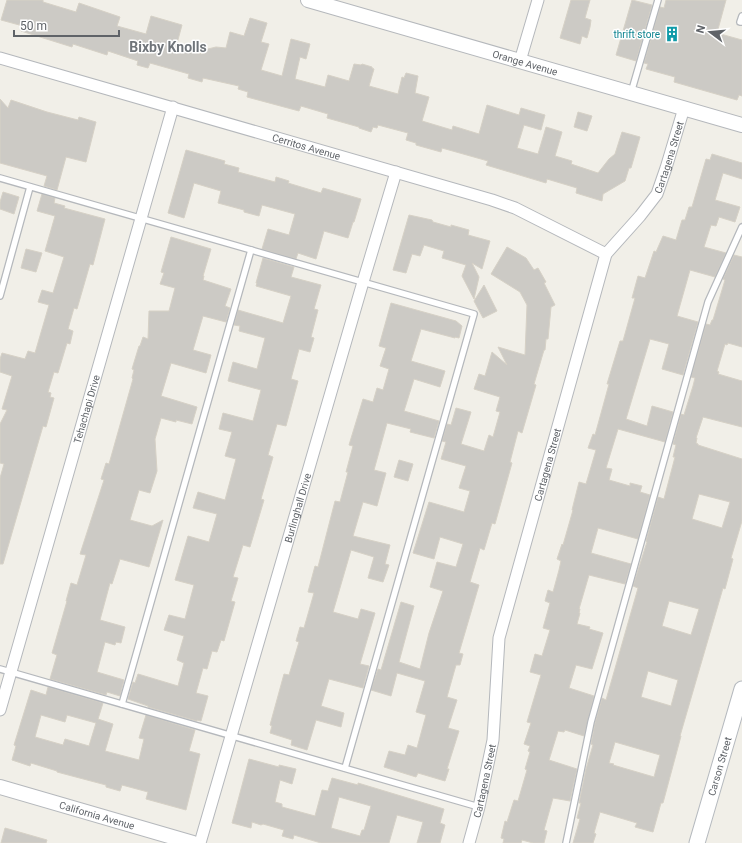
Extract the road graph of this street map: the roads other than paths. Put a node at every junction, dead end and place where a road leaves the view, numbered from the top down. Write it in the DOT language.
graph roads {
  1 [pos="308,0"];
  2 [pos="538,0"];
  3 [pos="658,0"];
  4 [pos="742,16"];
  5 [pos="742,22"];
  6 [pos="0,58"];
  7 [pos="520,61"];
  8 [pos="631,93"];
  9 [pos="173,108"];
  10 [pos="684,108"];
  11 [pos="742,125"];
  12 [pos="396,172"];
  13 [pos="0,178"];
  14 [pos="30,187"];
  15 [pos="141,219"];
  16 [pos="742,227"];
  17 [pos="251,250"];
  18 [pos="606,254"];
  19 [pos="363,282"];
  20 [pos="0,296"];
  21 [pos="5,671"];
  22 [pos="742,689"];
  23 [pos="122,704"];
  24 [pos="0,710"];
  25 [pos="232,736"];
  26 [pos="345,768"];
  27 [pos="0,787"];
  28 [pos="479,807"];
  29 [pos="193,843"];
  30 [pos="200,843"];
  31 [pos="469,843"];
  32 [pos="566,843"];
  33 [pos="697,843"];
  1 -- 7 [label="street, Orange Avenue"];
  2 -- 7 [label="street"];
  3 -- 8 [label="lane"];
  4 -- 5 [label="lane"];
  6 -- 9 [label="street, Cerritos Avenue"];
  7 -- 8 [label="street, Orange Avenue"];
  8 -- 10 [label="street, Orange Avenue"];
  9 -- 12 [label="street, Cerritos Avenue"];
  9 -- 15 [label="street, Tehachapi Drive"];
  10 -- 11 [label="street, Orange Avenue"];
  10 -- 18 [label="street, Cartagena Street"];
  12 -- 18 [label="street, Cerritos Avenue"];
  12 -- 19 [label="street, Burlinghall Drive"];
  13 -- 14 [label="lane"];
  14 -- 15 [label="lane"];
  14 -- 20 [label="lane"];
  15 -- 17 [label="lane"];
  15 -- 21 [label="street, Tehachapi Drive"];
  16 -- 32 [label="lane"];
  17 -- 19 [label="lane"];
  17 -- 23 [label="lane"];
  18 -- 28 [label="street, Cartagena Street"];
  19 -- 25 [label="street, Burlinghall Drive"];
  19 -- 26 [label="lane"];
  21 -- 23 [label="lane"];
  21 -- 24 [label="street, Tehachapi Drive"];
  22 -- 33 [label="main road, Carson Street"];
  23 -- 25 [label="lane"];
  25 -- 26 [label="lane"];
  25 -- 30 [label="street, Burlinghall Drive"];
  26 -- 28 [label="lane"];
  27 -- 29 [label="street, California Avenue"];
  28 -- 31 [label="street, Cartagena Street"];
}
